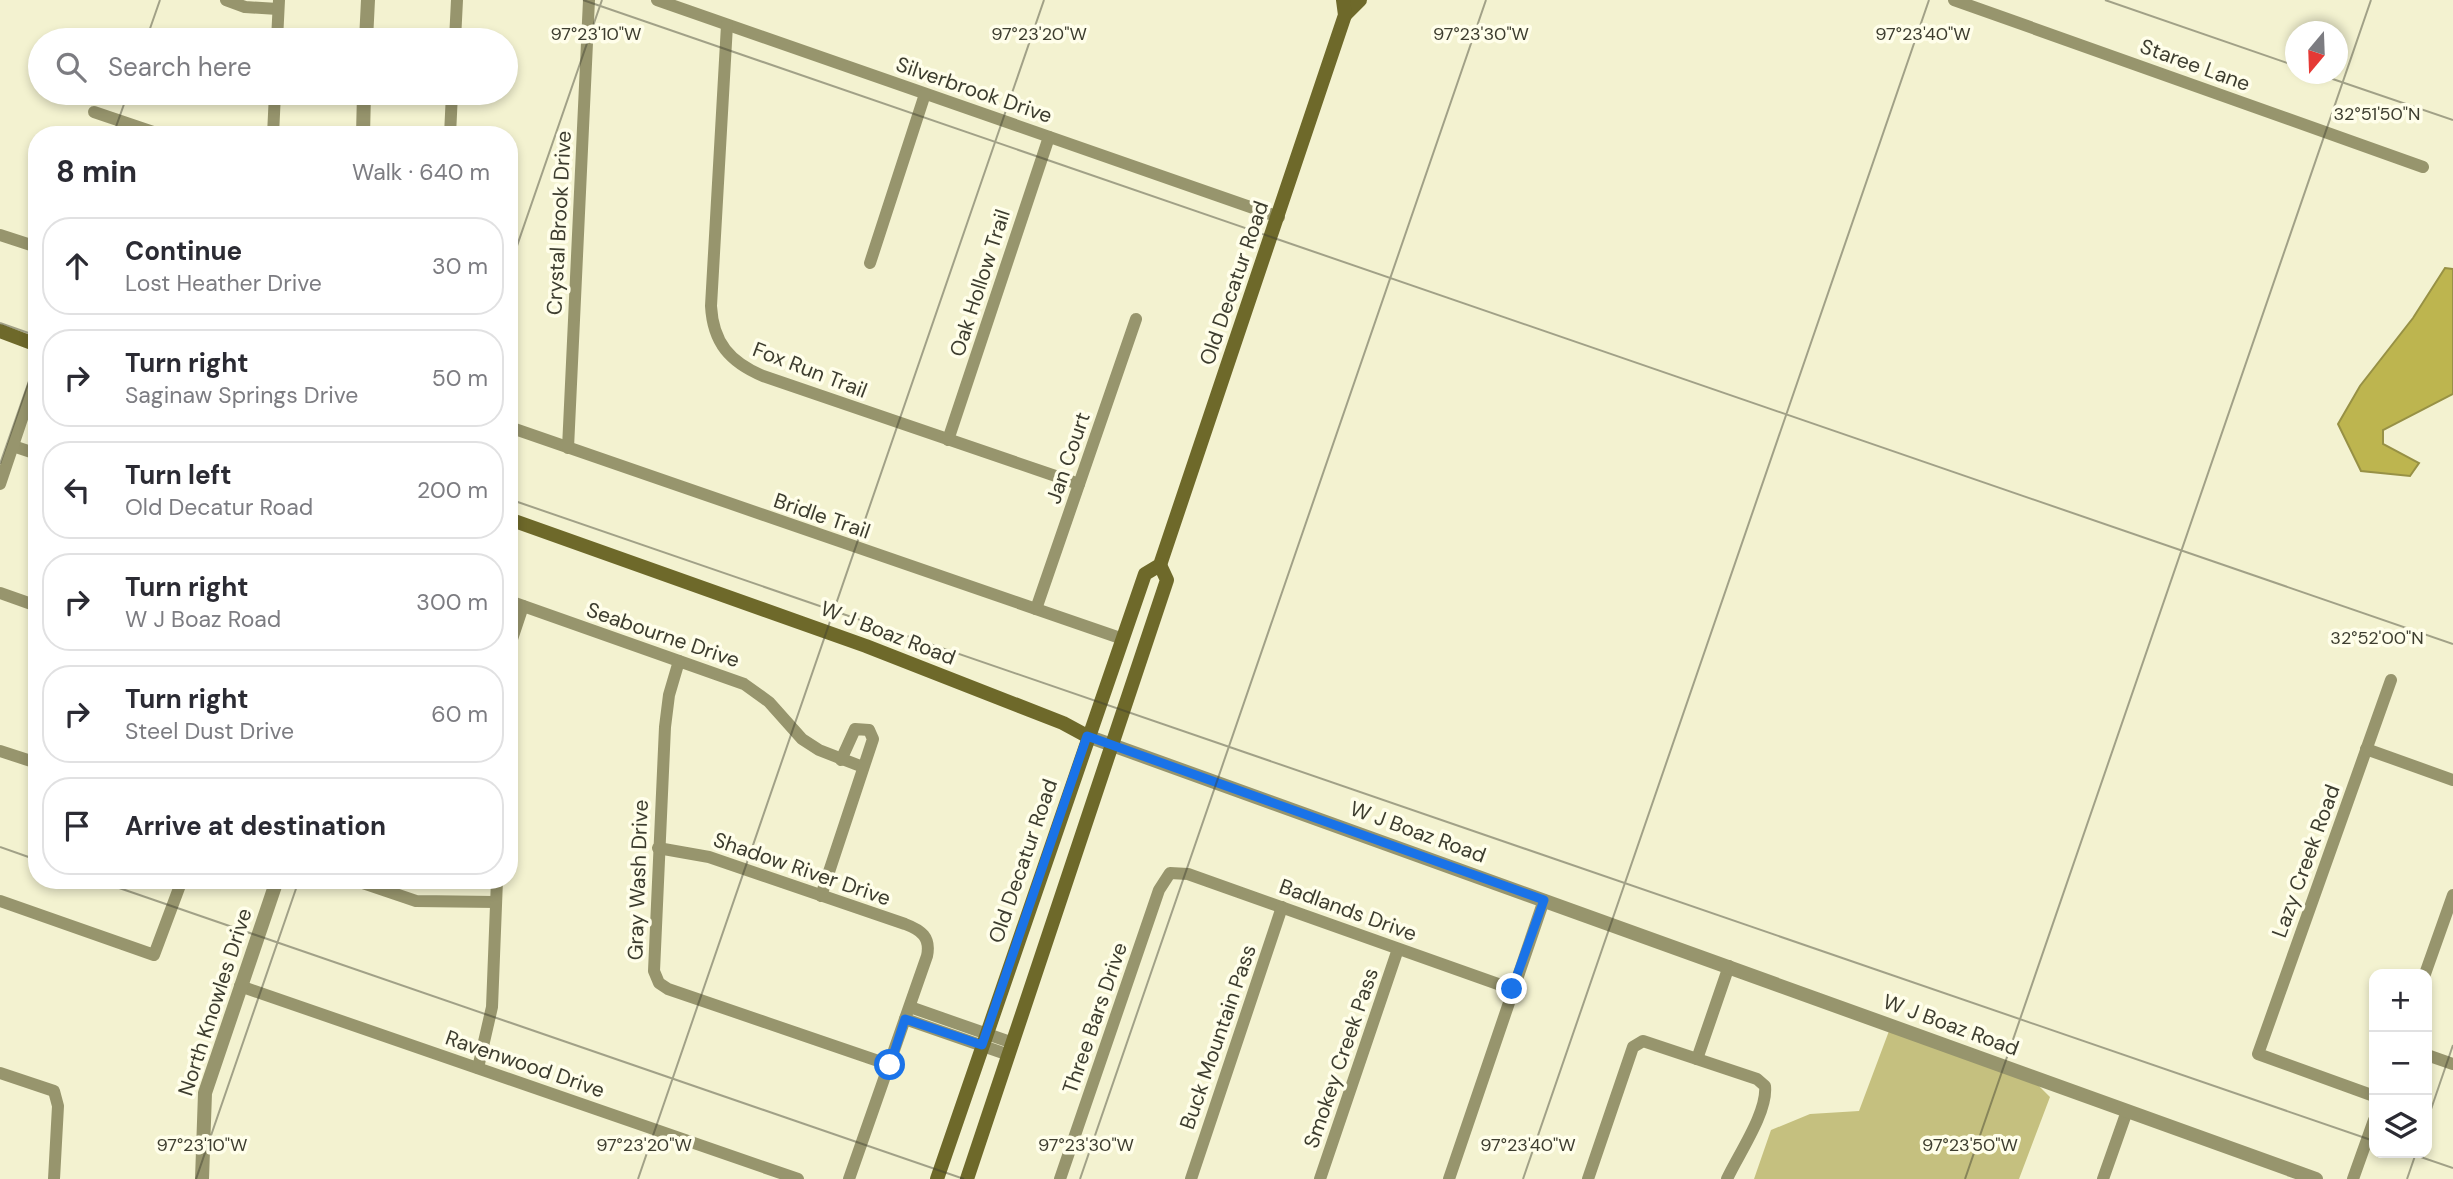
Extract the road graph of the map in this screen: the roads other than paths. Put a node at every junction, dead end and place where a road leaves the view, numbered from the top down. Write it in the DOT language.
graph roads {
  1 [pos="226,0"];
  2 [pos="368,0"];
  3 [pos="457,0"];
  4 [pos="589,0"];
  5 [pos="657,0"];
  6 [pos="1360,0"];
  7 [pos="1954,0"];
  8 [pos="279,4"];
  9 [pos="1344,7"];
  10 [pos="727,25"];
  11 [pos="278,28"];
  12 [pos="367,28"];
  13 [pos="456,28"];
  14 [pos="925,94"];
  15 [pos="274,105"];
  16 [pos="364,105"];
  17 [pos="451,105"];
  18 [pos="94,112"];
  19 [pos="135,126"];
  20 [pos="273,126"];
  21 [pos="363,126"];
  22 [pos="450,126"];
  23 [pos="1049,137"];
  24 [pos="2423,167"];
  25 [pos="1279,217"];
  26 [pos="0,234"];
  27 [pos="28,244"];
  28 [pos="870,263"];
  29 [pos="1136,319"];
  30 [pos="0,331"];
  31 [pos="28,342"];
  32 [pos="28,401"];
  33 [pos="518,430"];
  34 [pos="948,440"];
  35 [pos="13,446"];
  36 [pos="568,448"];
  37 [pos="28,451"];
  38 [pos="0,484"];
  39 [pos="1079,484"];
  40 [pos="518,522"];
  41 [pos="1160,565"];
  42 [pos="0,593"];
  43 [pos="28,603"];
  44 [pos="518,604"];
  45 [pos="523,606"];
  46 [pos="1036,610"];
  47 [pos="518,621"];
  48 [pos="1124,639"];
  49 [pos="680,661"];
  50 [pos="2391,680"];
  51 [pos="1087,736"];
  52 [pos="1111,744"];
  53 [pos="2366,749"];
  54 [pos="0,751"];
  55 [pos="28,759"];
  56 [pos="841,760"];
  57 [pos="863,767"];
  58 [pos="2453,780"];
  59 [pos="658,848"];
  60 [pos="1170,873"];
  61 [pos="179,889"];
  62 [pos="274,889"];
  63 [pos="381,889"];
  64 [pos="497,889"];
  65 [pos="2453,895"];
  66 [pos="821,896"];
  67 [pos="1544,900"];
  68 [pos="0,901"];
  69 [pos="496,902"];
  70 [pos="1282,907"];
  71 [pos="2449,916"];
  72 [pos="1398,949"];
  73 [pos="1729,966"];
  74 [pos="2427,969"];
  75 [pos="240,986"];
  76 [pos="1512,989"];
  77 [pos="908,1013"];
  78 [pos="984,1039"];
  79 [pos="1011,1049"];
  80 [pos="2432,1057"];
  81 [pos="1697,1059"];
  82 [pos="2453,1064"];
  83 [pos="890,1065"];
  84 [pos="478,1068"];
  85 [pos="0,1073"];
  86 [pos="2371,1095"];
  87 [pos="2127,1111"];
  88 [pos="2369,1134"];
  89 [pos="54,1179"];
  90 [pos="202,1179"];
  91 [pos="798,1179"];
  92 [pos="849,1179"];
  93 [pos="937,1179"];
  94 [pos="967,1179"];
  95 [pos="1060,1179"];
  96 [pos="1191,1179"];
  97 [pos="1320,1179"];
  98 [pos="1449,1179"];
  99 [pos="1588,1179"];
  100 [pos="1727,1179"];
  101 [pos="2103,1179"];
  102 [pos="2316,1179"];
  103 [pos="2353,1179"];
  1 -- 8 [label="street"];
  2 -- 12 [label="street"];
  3 -- 13 [label="street"];
  4 -- 36 [label="street, Crystal Brook Drive"];
  5 -- 10 [label="street, Silverbrook Drive"];
  6 -- 9 [label="main road, Old Decatur Road"];
  7 -- 24 [label="street, Staree Lane"];
  8 -- 11 [label="street"];
  9 -- 25 [label="main road, Old Decatur Road"];
  10 -- 14 [label="street, Silverbrook Drive"];
  10 -- 34 [label="street, Fox Run Trail"];
  14 -- 23 [label="street, Silverbrook Drive"];
  14 -- 28 [label="street"];
  15 -- 20 [label="street"];
  16 -- 21 [label="street"];
  17 -- 22 [label="street"];
  18 -- 19 [label="street"];
  23 -- 25 [label="street, Silverbrook Drive"];
  23 -- 34 [label="street, Oak Hollow Trail"];
  25 -- 41 [label="main road, Old Decatur Road"];
  26 -- 27 [label="street"];
  29 -- 39 [label="street, Jan Court"];
  30 -- 31 [label="main road"];
  32 -- 35 [label="street"];
  33 -- 36 [label="street, Bridle Trail"];
  34 -- 39 [label="street, Fox Run Trail"];
  35 -- 37 [label="street"];
  35 -- 38 [label="street"];
  36 -- 46 [label="street, Bridle Trail"];
  39 -- 46 [label="street, Jan Court"];
  40 -- 51 [label="main road, W J Boaz Road"];
  41 -- 48 [label="main road, Old Decatur Road"];
  41 -- 52 [label="main road, Old Decatur Road"];
  42 -- 43 [label="street"];
  44 -- 45 [label="street, Seabourne Drive"];
  45 -- 47 [label="street"];
  45 -- 49 [label="street, Seabourne Drive"];
  46 -- 48 [label="street, Bridle Trail"];
  48 -- 51 [label="main road, Old Decatur Road"];
  49 -- 56 [label="street, Seabourne Drive"];
  49 -- 59 [label="street, Gray Wash Drive"];
  50 -- 53 [label="street, Lazy Creek Road"];
  51 -- 52 [label="street, W J Boaz Road"];
  51 -- 78 [label="main road, Old Decatur Road"];
  52 -- 67 [label="street, W J Boaz Road"];
  52 -- 79 [label="main road, Old Decatur Road"];
  53 -- 58 [label="street"];
  53 -- 86 [label="street, Lazy Creek Road"];
  54 -- 55 [label="street"];
  56 -- 57 [label="street, Seabourne Drive"];
  56 -- 57 [label="street"];
  57 -- 66 [label="street"];
  59 -- 66 [label="street, Shadow River Drive"];
  59 -- 83 [label="street, Gray Wash Drive"];
  60 -- 70 [label="street, Badlands Drive"];
  60 -- 95 [label="street, Three Bars Drive"];
  61 -- 68 [label="street"];
  62 -- 75 [label="street, North Knowles Drive"];
  63 -- 69 [label="street"];
  64 -- 69 [label="street"];
  65 -- 71 [label="street"];
  66 -- 77 [label="street, Shadow River Drive"];
  67 -- 73 [label="street, W J Boaz Road"];
  67 -- 76 [label="street"];
  69 -- 84 [label="street"];
  70 -- 72 [label="street, Badlands Drive"];
  70 -- 96 [label="street, Buck Mountain Pass"];
  71 -- 74 [label="street"];
  72 -- 76 [label="street, Badlands Drive"];
  72 -- 97 [label="street, Smokey Creek Pass"];
  73 -- 81 [label="street"];
  73 -- 87 [label="street, W J Boaz Road"];
  75 -- 84 [label="street, Ravenwood Drive"];
  75 -- 90 [label="street, North Knowles Drive"];
  76 -- 98 [label="street"];
  77 -- 78 [label="street"];
  77 -- 83 [label="street"];
  78 -- 79 [label="street"];
  78 -- 93 [label="main road, Old Decatur Road"];
  79 -- 94 [label="main road, Old Decatur Road"];
  80 -- 82 [label="street"];
  81 -- 99 [label="street"];
  81 -- 100 [label="street"];
  83 -- 92 [label="street"];
  84 -- 91 [label="street, Ravenwood Drive"];
  85 -- 89 [label="street"];
  87 -- 101 [label="street"];
  87 -- 102 [label="street, W J Boaz Road"];
  88 -- 103 [label="street"];
}
